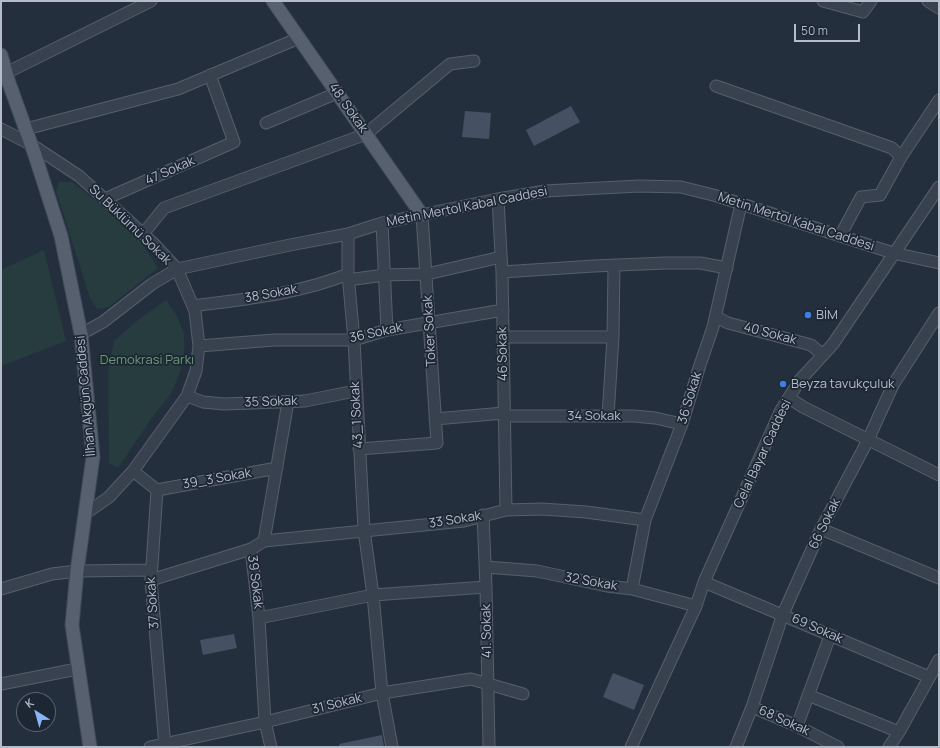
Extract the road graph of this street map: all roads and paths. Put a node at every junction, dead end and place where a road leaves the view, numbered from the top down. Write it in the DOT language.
graph roads {
  1 [pos="150,1"];
  2 [pos="273,1"];
  3 [pos="871,1"];
  4 [pos="928,1"];
  5 [pos="827,2"];
  6 [pos="939,8"];
  7 [pos="299,38"];
  8 [pos="1,54"];
  9 [pos="474,62"];
  10 [pos="6,73"];
  11 [pos="210,75"];
  12 [pos="716,86"];
  13 [pos="337,93"];
  14 [pos="939,100"];
  15 [pos="266,123"];
  16 [pos="1,129"];
  17 [pos="26,129"];
  18 [pos="366,134"];
  19 [pos="32,145"];
  20 [pos="902,157"];
  21 [pos="939,187"];
  22 [pos="498,199"];
  23 [pos="105,200"];
  24 [pos="741,204"];
  25 [pos="422,215"];
  26 [pos="382,223"];
  27 [pos="143,234"];
  28 [pos="348,234"];
  29 [pos="840,236"];
  30 [pos="893,253"];
  31 [pos="501,257"];
  32 [pos="939,263"];
  33 [pos="614,265"];
  34 [pos="727,268"];
  35 [pos="176,269"];
  36 [pos="502,272"];
  37 [pos="427,274"];
  38 [pos="384,275"];
  39 [pos="348,277"];
  40 [pos="192,306"];
  41 [pos="503,310"];
  42 [pos="939,314"];
  43 [pos="716,317"];
  44 [pos="429,323"];
  45 [pos="388,330"];
  46 [pos="81,334"];
  47 [pos="503,337"];
  48 [pos="613,337"];
  49 [pos="354,340"];
  50 [pos="199,346"];
  51 [pos="823,355"];
  52 [pos="356,391"];
  53 [pos="187,396"];
  54 [pos="789,398"];
  55 [pos="288,402"];
  56 [pos="504,415"];
  57 [pos="608,416"];
  58 [pos="435,419"];
  59 [pos="682,424"];
  60 [pos="868,440"];
  61 [pos="359,448"];
  62 [pos="277,468"];
  63 [pos="134,471"];
  64 [pos="939,475"];
  65 [pos="157,490"];
  66 [pos="506,510"];
  67 [pos="85,514"];
  68 [pos="483,515"];
  69 [pos="645,520"];
  70 [pos="821,529"];
  71 [pos="364,530"];
  72 [pos="264,541"];
  73 [pos="251,549"];
  74 [pos="486,567"];
  75 [pos="77,571"];
  76 [pos="151,575"];
  77 [pos="939,578"];
  78 [pos="704,582"];
  79 [pos="486,587"];
  80 [pos="1,588"];
  81 [pos="632,589"];
  82 [pos="373,595"];
  83 [pos="696,606"];
  84 [pos="782,614"];
  85 [pos="259,618"];
  86 [pos="830,636"];
  87 [pos="939,660"];
  88 [pos="77,669"];
  89 [pos="929,677"];
  90 [pos="488,683"];
  91 [pos="1,684"];
  92 [pos="382,693"];
  93 [pos="523,694"];
  94 [pos="808,695"];
  95 [pos="752,707"];
  96 [pos="265,722"];
  97 [pos="797,726"];
  98 [pos="899,732"];
  99 [pos="165,745"];
  100 [pos="90,747"];
  101 [pos="150,747"];
  102 [pos="272,747"];
  103 [pos="392,747"];
  104 [pos="489,747"];
  105 [pos="631,747"];
  106 [pos="736,747"];
  107 [pos="838,747"];
  108 [pos="889,747"];
  1 -- 10 [label="street"];
  2 -- 7 [label="main road, 48. Sokak"];
  3 -- 5 [label="street"];
  4 -- 6 [label="street"];
  7 -- 11 [label="street"];
  7 -- 13 [label="main road, 48. Sokak"];
  8 -- 10 [label="main road, İlhan Akgün Caddesi"];
  9 -- 18 [label="street"];
  10 -- 17 [label="main road, İlhan Akgün Caddesi"];
  11 -- 17 [label="street"];
  11 -- 23 [label="street, 47 Sokak"];
  12 -- 20 [label="street"];
  13 -- 15 [label="street"];
  13 -- 18 [label="main road, 48. Sokak"];
  14 -- 20 [label="street"];
  16 -- 19 [label="street, Su Büklümü Sokak"];
  17 -- 19 [label="main road, İlhan Akgün Caddesi"];
  18 -- 25 [label="main road, 48. Sokak"];
  18 -- 27 [label="street"];
  19 -- 23 [label="street, Su Büklümü Sokak"];
  19 -- 46 [label="main road, İlhan Akgün Caddesi"];
  20 -- 29 [label="street"];
  21 -- 30 [label="street, Celal Bayar Caddesi"];
  22 -- 24 [label="street, Metin Mertol Kabal Caddesi"];
  22 -- 25 [label="street, Metin Mertol Kabal Caddesi"];
  22 -- 31 [label="street, 46 Sokak"];
  23 -- 27 [label="street, Su Büklümü Sokak"];
  24 -- 29 [label="street, Metin Mertol Kabal Caddesi"];
  24 -- 34 [label="street, 36 Sokak"];
  25 -- 26 [label="street, Metin Mertol Kabal Caddesi"];
  25 -- 37 [label="street, Toker Sokak"];
  26 -- 28 [label="street, Metin Mertol Kabal Caddesi"];
  26 -- 38 [label="street"];
  27 -- 35 [label="street, Su Büklümü Sokak"];
  28 -- 35 [label="street, Metin Mertol Kabal Caddesi"];
  28 -- 39 [label="street, 43_1 Sokak"];
  29 -- 30 [label="street, Metin Mertol Kabal Caddesi"];
  30 -- 32 [label="street, Metin Mertol Kabal Caddesi"];
  30 -- 51 [label="street, Celal Bayar Caddesi"];
  31 -- 36 [label="street, 46 Sokak"];
  31 -- 37 [label="street, 38 Sokak"];
  33 -- 34 [label="street"];
  33 -- 36 [label="street"];
  33 -- 48 [label="street"];
  34 -- 43 [label="street, 36 Sokak"];
  35 -- 40 [label="street, Su Büklümü Sokak"];
  35 -- 46 [label="street, Metin Mertol Kabal Caddesi"];
  36 -- 41 [label="street, 46 Sokak"];
  37 -- 38 [label="street, 38 Sokak"];
  37 -- 44 [label="street, Toker Sokak"];
  38 -- 39 [label="street, 38 Sokak"];
  38 -- 45 [label="street"];
  39 -- 40 [label="street, 38 Sokak"];
  39 -- 49 [label="street, 43_1 Sokak"];
  40 -- 50 [label="street, Su Büklümü Sokak"];
  41 -- 44 [label="street, 36 Sokak"];
  41 -- 47 [label="street, 46 Sokak"];
  42 -- 60 [label="street, 66 Sokak"];
  43 -- 51 [label="street, 40 Sokak"];
  43 -- 59 [label="street, 36 Sokak"];
  44 -- 45 [label="street, 36 Sokak"];
  44 -- 58 [label="street, Toker Sokak"];
  45 -- 49 [label="street, 36 Sokak"];
  46 -- 67 [label="main road, İlhan Akgün Caddesi"];
  47 -- 48 [label="street"];
  47 -- 56 [label="street, 46 Sokak"];
  48 -- 57 [label="street"];
  49 -- 50 [label="street, 36 Sokak"];
  49 -- 52 [label="street, 43_1 Sokak"];
  50 -- 53 [label="street, Su Büklümü Sokak"];
  51 -- 54 [label="street, Celal Bayar Caddesi"];
  52 -- 55 [label="street, 35 Sokak"];
  52 -- 61 [label="street, 43_1 Sokak"];
  53 -- 55 [label="street, 35 Sokak"];
  53 -- 63 [label="street, Su Büklümü Sokak"];
  54 -- 60 [label="street"];
  54 -- 78 [label="street, Celal Bayar Caddesi"];
  55 -- 62 [label="street, 39 Sokak"];
  56 -- 57 [label="street, 34 Sokak"];
  56 -- 58 [label="street, 34 Sokak"];
  56 -- 66 [label="street, 46 Sokak"];
  57 -- 59 [label="street, 34 Sokak"];
  58 -- 61 [label="street, Toker Sokak"];
  59 -- 69 [label="street, 36 Sokak"];
  60 -- 64 [label="street"];
  60 -- 70 [label="street, 66 Sokak"];
  61 -- 71 [label="street, 43_1 Sokak"];
  62 -- 65 [label="street, 39_3 Sokak"];
  62 -- 72 [label="street, 39 Sokak"];
  63 -- 65 [label="street"];
  63 -- 67 [label="street, Su Büklümü Sokak"];
  65 -- 76 [label="street, 37 Sokak"];
  66 -- 68 [label="street, 33 Sokak"];
  66 -- 69 [label="street, 33 Sokak"];
  67 -- 75 [label="main road, İlhan Akgün Caddesi"];
  68 -- 71 [label="street, 33 Sokak"];
  68 -- 74 [label="street, 41. Sokak"];
  69 -- 81 [label="street, 36 Sokak"];
  70 -- 77 [label="street"];
  70 -- 84 [label="street, 66 Sokak"];
  71 -- 72 [label="street, 33 Sokak"];
  71 -- 82 [label="street, 43_1 Sokak"];
  72 -- 73 [label="street, 39 Sokak"];
  73 -- 76 [label="street"];
  73 -- 85 [label="street, 39 Sokak"];
  74 -- 79 [label="street, 41. Sokak"];
  74 -- 81 [label="street, 32 Sokak"];
  75 -- 76 [label="street"];
  75 -- 80 [label="street"];
  75 -- 88 [label="main road, İlhan Akgün Caddesi"];
  76 -- 99 [label="street, 37 Sokak"];
  78 -- 83 [label="street, Celal Bayar Caddesi"];
  78 -- 84 [label="street, 69 Sokak"];
  79 -- 82 [label="street"];
  79 -- 90 [label="street, 41. Sokak"];
  81 -- 83 [label="street, 32 Sokak"];
  82 -- 85 [label="street"];
  82 -- 92 [label="street, 43_1 Sokak"];
  83 -- 105 [label="street, Celal Bayar Caddesi"];
  84 -- 86 [label="street, 69 Sokak"];
  84 -- 95 [label="street, 66 Sokak"];
  85 -- 96 [label="street, 39 Sokak"];
  86 -- 89 [label="street, 69 Sokak"];
  86 -- 94 [label="street"];
  87 -- 89 [label="street"];
  88 -- 91 [label="street"];
  88 -- 100 [label="main road, İlhan Akgün Caddesi"];
  89 -- 98 [label="street"];
  90 -- 92 [label="street, 31 Sokak"];
  90 -- 93 [label="street, 31 Sokak"];
  90 -- 104 [label="street, 41. Sokak"];
  92 -- 96 [label="street, 31 Sokak"];
  92 -- 103 [label="street, 43_1 Sokak"];
  94 -- 97 [label="street"];
  94 -- 98 [label="street"];
  95 -- 97 [label="street, 68 Sokak"];
  95 -- 106 [label="street, 66 Sokak"];
  96 -- 99 [label="street, 31 Sokak"];
  96 -- 102 [label="street, 39 Sokak"];
  97 -- 107 [label="street, 68 Sokak"];
  98 -- 108 [label="street"];
  99 -- 101 [label="street, 31 Sokak"];
}
